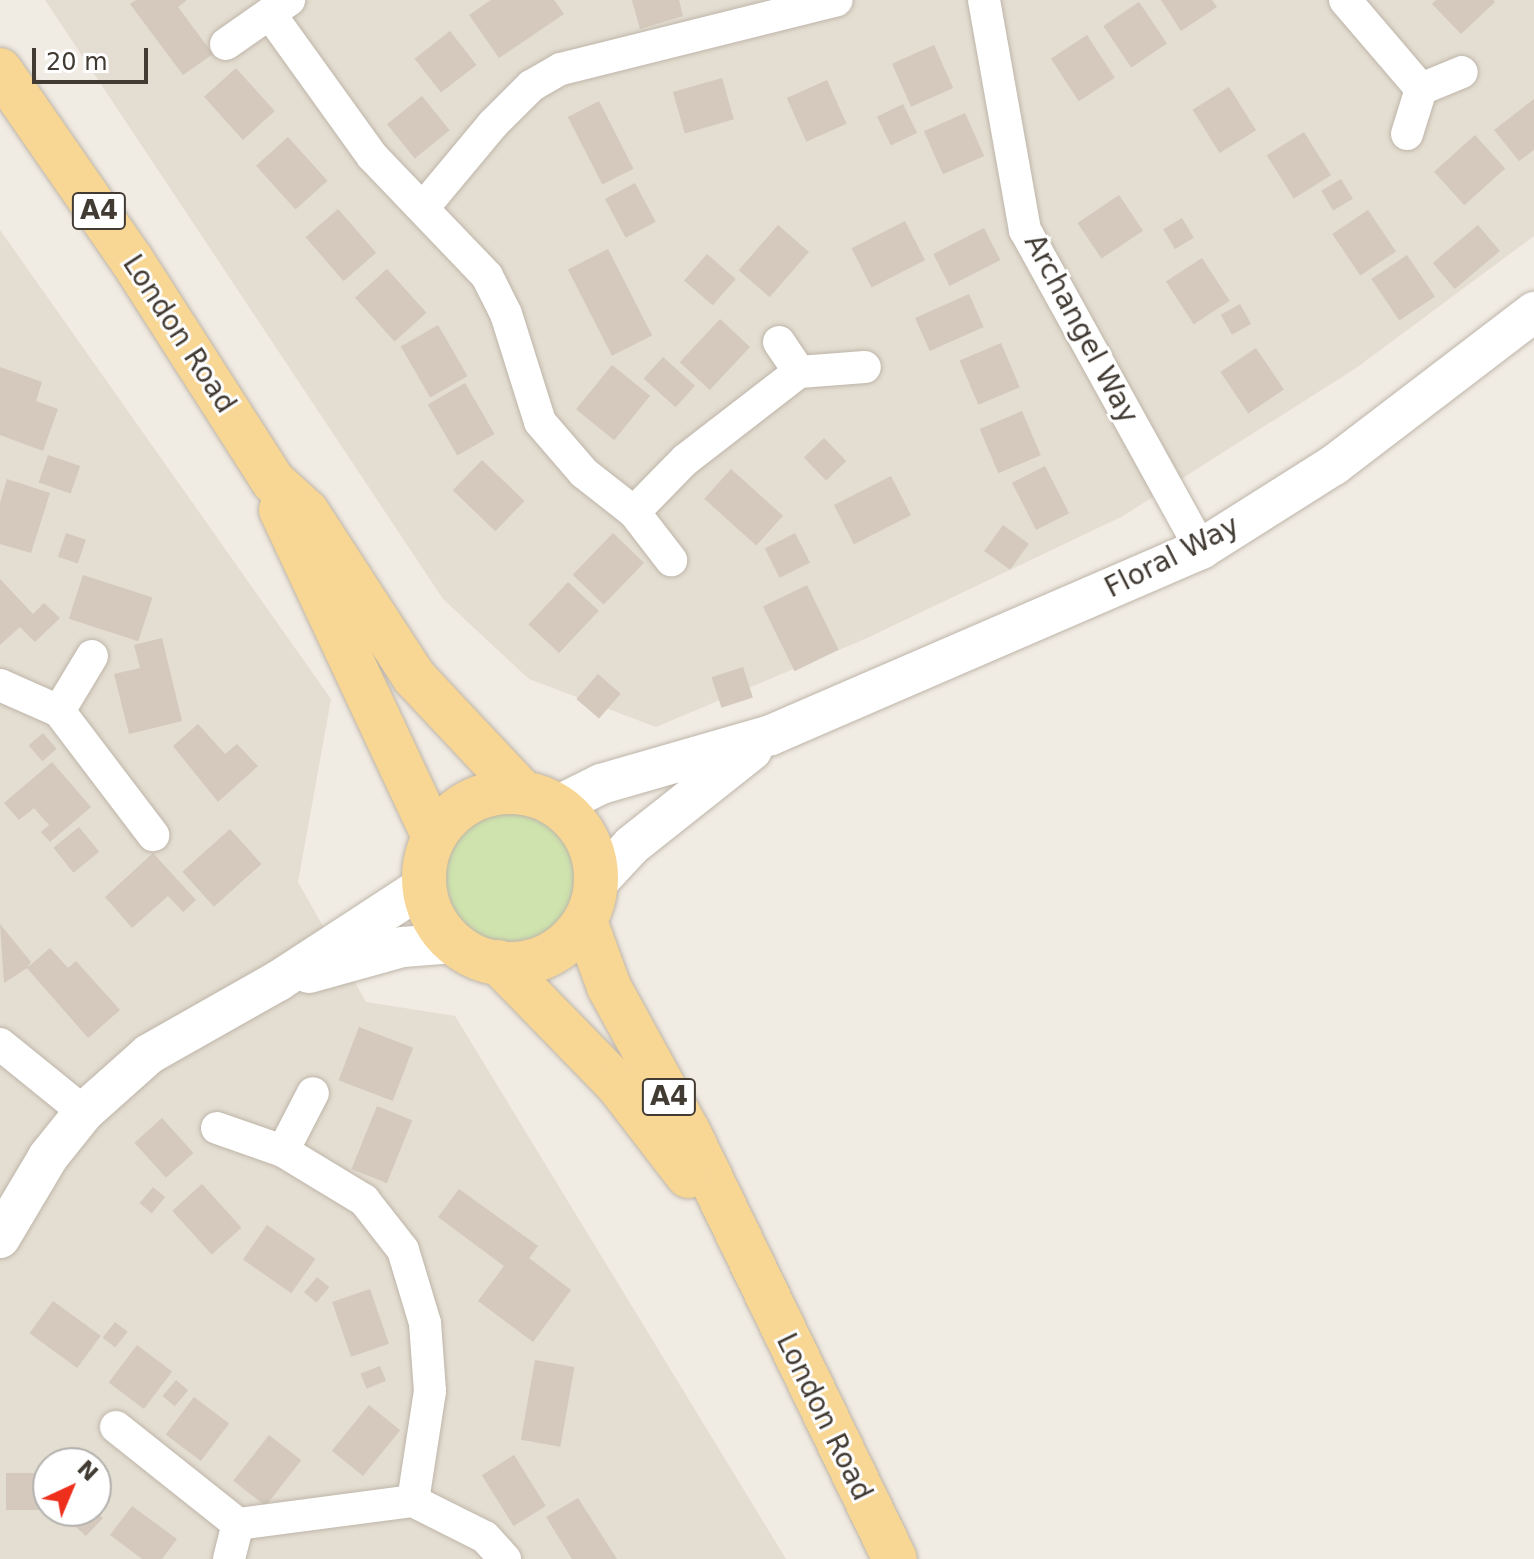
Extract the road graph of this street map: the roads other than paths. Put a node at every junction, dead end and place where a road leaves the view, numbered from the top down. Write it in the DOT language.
graph roads {
  1 [pos="837,0"];
  2 [pos="984,0"];
  3 [pos="1345,0"];
  4 [pos="280,7"];
  5 [pos="734,11"];
  6 [pos="226,44"];
  7 [pos="0,70"];
  8 [pos="1462,72"];
  9 [pos="1421,89"];
  10 [pos="1407,134"];
  11 [pos="423,208"];
  12 [pos="1534,312"];
  13 [pos="779,342"];
  14 [pos="865,367"];
  15 [pos="799,372"];
  16 [pos="273,481"];
  17 [pos="634,512"];
  18 [pos="1201,549"];
  19 [pos="671,560"];
  20 [pos="92,656"];
  21 [pos="0,685"];
  22 [pos="59,711"];
  23 [pos="771,735"];
  24 [pos="540,799"];
  25 [pos="153,835"];
  26 [pos="434,837"];
  27 [pos="424,886"];
  28 [pos="590,903"];
  29 [pos="454,943"];
  30 [pos="498,962"];
  31 [pos="278,981"];
  32 [pos="0,1044"];
  33 [pos="313,1093"];
  34 [pos="84,1112"];
  35 [pos="217,1128"];
  36 [pos="283,1151"];
  37 [pos="0,1238"];
  38 [pos="755,1274"];
  39 [pos="116,1427"];
  40 [pos="413,1501"];
  41 [pos="238,1524"];
  42 [pos="229,1559"];
  43 [pos="505,1559"];
  44 [pos="895,1559"];
  1 -- 5 [label="street"];
  2 -- 18 [label="street, Archangel Way"];
  3 -- 9 [label="street"];
  4 -- 6 [label="street"];
  4 -- 11 [label="street"];
  5 -- 11 [label="street"];
  7 -- 16 [label="main road, London Road / A4"];
  8 -- 9 [label="street"];
  9 -- 10 [label="street"];
  11 -- 17 [label="street"];
  12 -- 18 [label="street, Floral Way"];
  13 -- 15 [label="street"];
  14 -- 15 [label="street"];
  15 -- 17 [label="street"];
  16 -- 24 [label="main road, London Road / A4"];
  16 -- 26 [label="main road, London Road / A4"];
  17 -- 19 [label="street"];
  18 -- 23 [label="street, Floral Way"];
  20 -- 22 [label="street"];
  21 -- 22 [label="street"];
  22 -- 25 [label="street"];
  23 -- 24 [label="street, Floral Way"];
  23 -- 28 [label="street, Floral Way"];
  24 -- 26 [label="main road"];
  24 -- 28 [label="main road, A4"];
  26 -- 27 [label="main road"];
  27 -- 29 [label="main road, A4"];
  27 -- 31 [label="street"];
  28 -- 30 [label="main road, A4"];
  28 -- 38 [label="main road, London Road / A4"];
  29 -- 30 [label="main road, A4"];
  29 -- 31 [label="street"];
  30 -- 38 [label="main road, London Road / A4"];
  31 -- 34 [label="street"];
  32 -- 34 [label="street"];
  33 -- 36 [label="street"];
  34 -- 37 [label="street"];
  35 -- 36 [label="street"];
  36 -- 40 [label="street"];
  38 -- 44 [label="main road, London Road / A4"];
  39 -- 41 [label="street"];
  40 -- 41 [label="street"];
  40 -- 43 [label="street"];
  41 -- 42 [label="street"];
}
